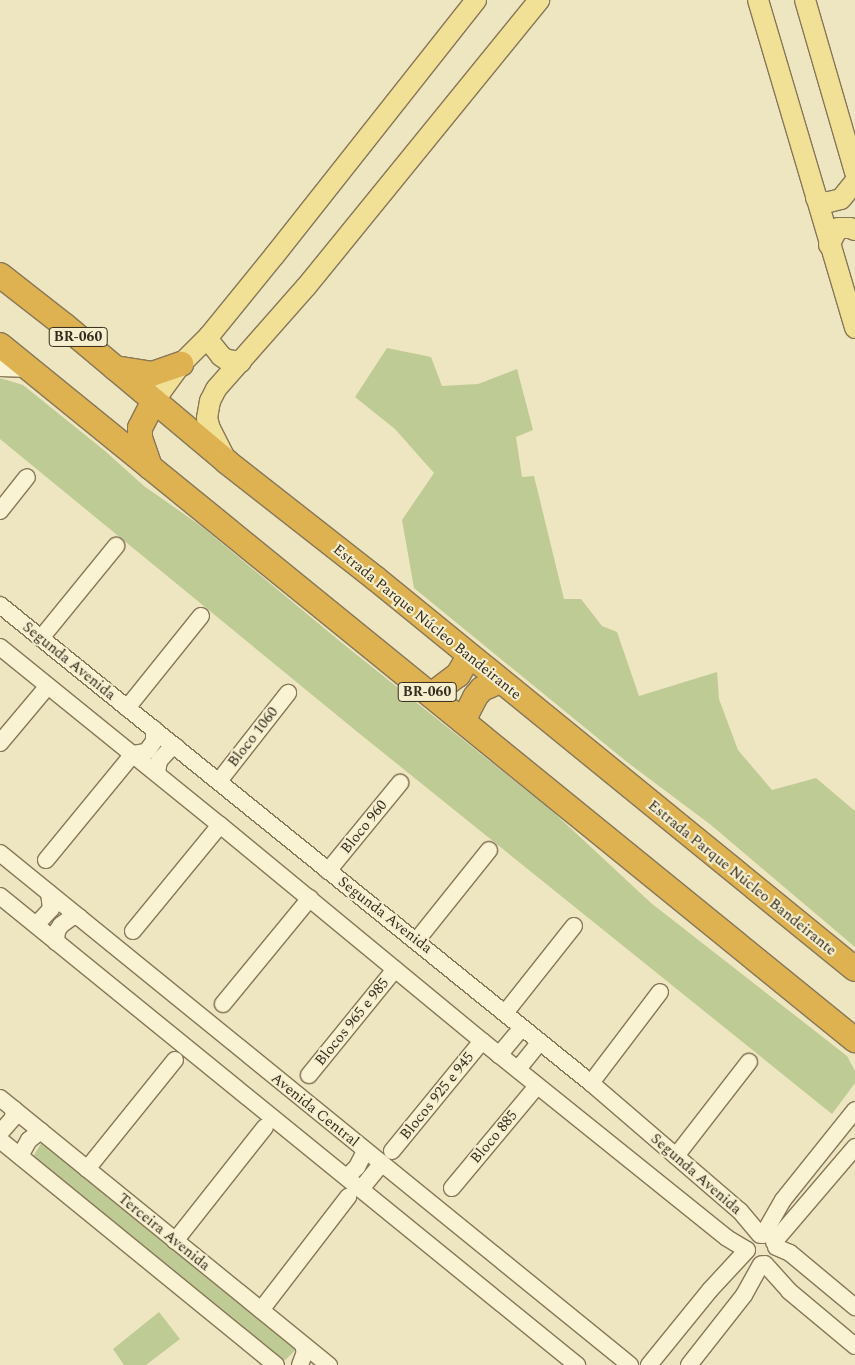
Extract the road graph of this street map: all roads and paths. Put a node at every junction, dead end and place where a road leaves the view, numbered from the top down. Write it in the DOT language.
graph roads {
  1 [pos="476,0"];
  2 [pos="539,0"];
  3 [pos="758,0"];
  4 [pos="805,0"];
  5 [pos="855,172"];
  6 [pos="855,182"];
  7 [pos="816,198"];
  8 [pos="855,230"];
  9 [pos="829,245"];
  10 [pos="0,274"];
  11 [pos="855,328"];
  12 [pos="209,336"];
  13 [pos="0,345"];
  14 [pos="241,362"];
  15 [pos="181,364"];
  16 [pos="0,368"];
  17 [pos="114,368"];
  18 [pos="30,369"];
  19 [pos="154,401"];
  20 [pos="227,462"];
  21 [pos="150,466"];
  22 [pos="27,478"];
  23 [pos="0,511"];
  24 [pos="116,546"];
  25 [pos="0,606"];
  26 [pos="201,616"];
  27 [pos="41,638"];
  28 [pos="0,647"];
  29 [pos="469,656"];
  30 [pos="500,681"];
  31 [pos="47,687"];
  32 [pos="288,693"];
  33 [pos="431,696"];
  34 [pos="128,708"];
  35 [pos="463,721"];
  36 [pos="154,729"];
  37 [pos="0,743"];
  38 [pos="176,747"];
  39 [pos="134,754"];
  40 [pos="156,773"];
  41 [pos="219,782"];
  42 [pos="400,783"];
  43 [pos="220,825"];
  44 [pos="489,850"];
  45 [pos="0,853"];
  46 [pos="46,860"];
  47 [pos="328,871"];
  48 [pos="49,893"];
  49 [pos="0,896"];
  50 [pos="310,898"];
  51 [pos="79,917"];
  52 [pos="36,925"];
  53 [pos="574,926"];
  54 [pos="133,931"];
  55 [pos="417,940"];
  56 [pos="56,942"];
  57 [pos="395,969"];
  58 [pos="855,970"];
  59 [pos="660,992"];
  60 [pos="223,1004"];
  61 [pos="505,1012"];
  62 [pos="522,1028"];
  63 [pos="855,1040"];
  64 [pos="482,1041"];
  65 [pos="540,1042"];
  66 [pos="499,1055"];
  67 [pos="175,1060"];
  68 [pos="749,1062"];
  69 [pos="518,1069"];
  70 [pos="308,1075"];
  71 [pos="591,1083"];
  72 [pos="537,1086"];
  73 [pos="0,1098"];
  74 [pos="14,1109"];
  75 [pos="855,1110"];
  76 [pos="265,1127"];
  77 [pos="41,1131"];
  78 [pos="0,1133"];
  79 [pos="0,1140"];
  80 [pos="829,1143"];
  81 [pos="392,1150"];
  82 [pos="365,1151"];
  83 [pos="851,1152"];
  84 [pos="20,1156"];
  85 [pos="676,1156"];
  86 [pos="381,1164"];
  87 [pos="87,1169"];
  88 [pos="348,1177"];
  89 [pos="452,1188"];
  90 [pos="355,1193"];
  91 [pos="768,1240"];
  92 [pos="175,1241"];
  93 [pos="747,1250"];
  94 [pos="763,1264"];
  95 [pos="855,1307"];
  96 [pos="261,1310"];
  97 [pos="303,1344"];
  98 [pos="855,1346"];
  99 [pos="276,1365"];
  100 [pos="300,1365"];
  101 [pos="329,1365"];
  102 [pos="578,1365"];
  103 [pos="630,1365"];
  104 [pos="649,1365"];
  105 [pos="689,1365"];
  1 -- 12 [label="main road"];
  2 -- 14 [label="main road"];
  3 -- 7 [label="main road"];
  4 -- 5 [label="main road"];
  6 -- 7 [label="main road"];
  7 -- 9 [label="main road"];
  8 -- 9 [label="main road"];
  9 -- 11 [label="main road"];
  10 -- 17 [label="highway, Estrada Parque Núcleo Bandeirante / BR-060"];
  12 -- 14 [label="main road"];
  12 -- 15 [label="main road"];
  13 -- 18 [label="highway, BR-060"];
  14 -- 20 [label="main road"];
  15 -- 17 [label="highway"];
  15 -- 19 [label="main road"];
  16 -- 18 [label="street"];
  17 -- 19 [label="highway, Estrada Parque Núcleo Bandeirante / BR-060"];
  18 -- 21 [label="highway, BR-060"];
  19 -- 20 [label="highway, Estrada Parque Núcleo Bandeirante / BR-060"];
  19 -- 21 [label="highway"];
  20 -- 29 [label="highway, Estrada Parque Núcleo Bandeirante / BR-060"];
  21 -- 33 [label="highway, BR-060"];
  22 -- 23 [label="street"];
  24 -- 27 [label="street"];
  25 -- 27 [label="street, Segunda Avenida"];
  26 -- 34 [label="street"];
  27 -- 34 [label="street, Segunda Avenida"];
  28 -- 31 [label="street, Segunda Avenida"];
  29 -- 30 [label="highway, Estrada Parque Núcleo Bandeirante / BR-060"];
  29 -- 33 [label="highway"];
  30 -- 35 [label="highway"];
  30 -- 58 [label="highway, Estrada Parque Núcleo Bandeirante / BR-060"];
  31 -- 37 [label="street"];
  31 -- 39 [label="street, Segunda Avenida"];
  32 -- 41 [label="street, Bloco 1060"];
  33 -- 35 [label="highway, BR-060"];
  34 -- 36 [label="street, Segunda Avenida"];
  35 -- 63 [label="highway, BR-060"];
  36 -- 38 [label="street, Segunda Avenida"];
  36 -- 39 [label="street"];
  38 -- 40 [label="street"];
  38 -- 41 [label="street, Segunda Avenida"];
  39 -- 40 [label="street, Segunda Avenida"];
  39 -- 46 [label="street"];
  40 -- 43 [label="street, Segunda Avenida"];
  41 -- 47 [label="street, Segunda Avenida"];
  42 -- 47 [label="street, Bloco 960"];
  43 -- 50 [label="street, Segunda Avenida"];
  43 -- 54 [label="street"];
  44 -- 55 [label="street"];
  45 -- 48 [label="street, Avenida Central"];
  47 -- 55 [label="street, Segunda Avenida"];
  48 -- 51 [label="street, Avenida Central"];
  48 -- 52 [label="street"];
  49 -- 52 [label="street, Avenida Central"];
  50 -- 57 [label="street, Segunda Avenida"];
  50 -- 60 [label="street"];
  51 -- 56 [label="street"];
  51 -- 82 [label="street, Avenida Central"];
  52 -- 56 [label="street, Avenida Central"];
  53 -- 61 [label="street"];
  55 -- 61 [label="street, Segunda Avenida"];
  56 -- 88 [label="street, Avenida Central"];
  57 -- 64 [label="street, Segunda Avenida"];
  57 -- 70 [label="street, Blocos 965 e 985"];
  59 -- 71 [label="street"];
  61 -- 62 [label="street, Segunda Avenida"];
  62 -- 65 [label="street, Segunda Avenida"];
  62 -- 66 [label="street"];
  64 -- 66 [label="street, Segunda Avenida"];
  64 -- 81 [label="street, Blocos 925 e 945"];
  65 -- 69 [label="street"];
  65 -- 71 [label="street, Segunda Avenida"];
  66 -- 69 [label="street, Segunda Avenida"];
  67 -- 87 [label="street"];
  68 -- 85 [label="street"];
  69 -- 72 [label="street, Segunda Avenida"];
  71 -- 85 [label="street, Segunda Avenida"];
  72 -- 89 [label="street, Bloco 885"];
  72 -- 93 [label="street, Segunda Avenida"];
  73 -- 74 [label="street, Terceira Avenida"];
  74 -- 77 [label="street, Terceira Avenida"];
  74 -- 78 [label="street"];
  75 -- 80 [label="street"];
  76 -- 92 [label="street"];
  77 -- 84 [label="street"];
  77 -- 87 [label="street, Terceira Avenida"];
  79 -- 84 [label="street, Terceira Avenida"];
  80 -- 83 [label="street"];
  80 -- 91 [label="street"];
  82 -- 86 [label="street, Avenida Central"];
  82 -- 88 [label="street"];
  83 -- 91 [label="street"];
  84 -- 99 [label="street, Terceira Avenida"];
  85 -- 91 [label="street, Segunda Avenida"];
  86 -- 90 [label="street"];
  86 -- 103 [label="street, Avenida Central"];
  87 -- 92 [label="street, Terceira Avenida"];
  88 -- 90 [label="street, Avenida Central"];
  90 -- 96 [label="street"];
  90 -- 102 [label="street, Avenida Central"];
  91 -- 93 [label="street"];
  91 -- 94 [label="street"];
  91 -- 95 [label="street, Segunda Avenida"];
  92 -- 96 [label="street, Terceira Avenida"];
  93 -- 94 [label="street"];
  93 -- 104 [label="street"];
  94 -- 98 [label="street"];
  94 -- 105 [label="street"];
  96 -- 97 [label="street, Terceira Avenida"];
  97 -- 100 [label="street"];
  97 -- 101 [label="street, Terceira Avenida"];
}
